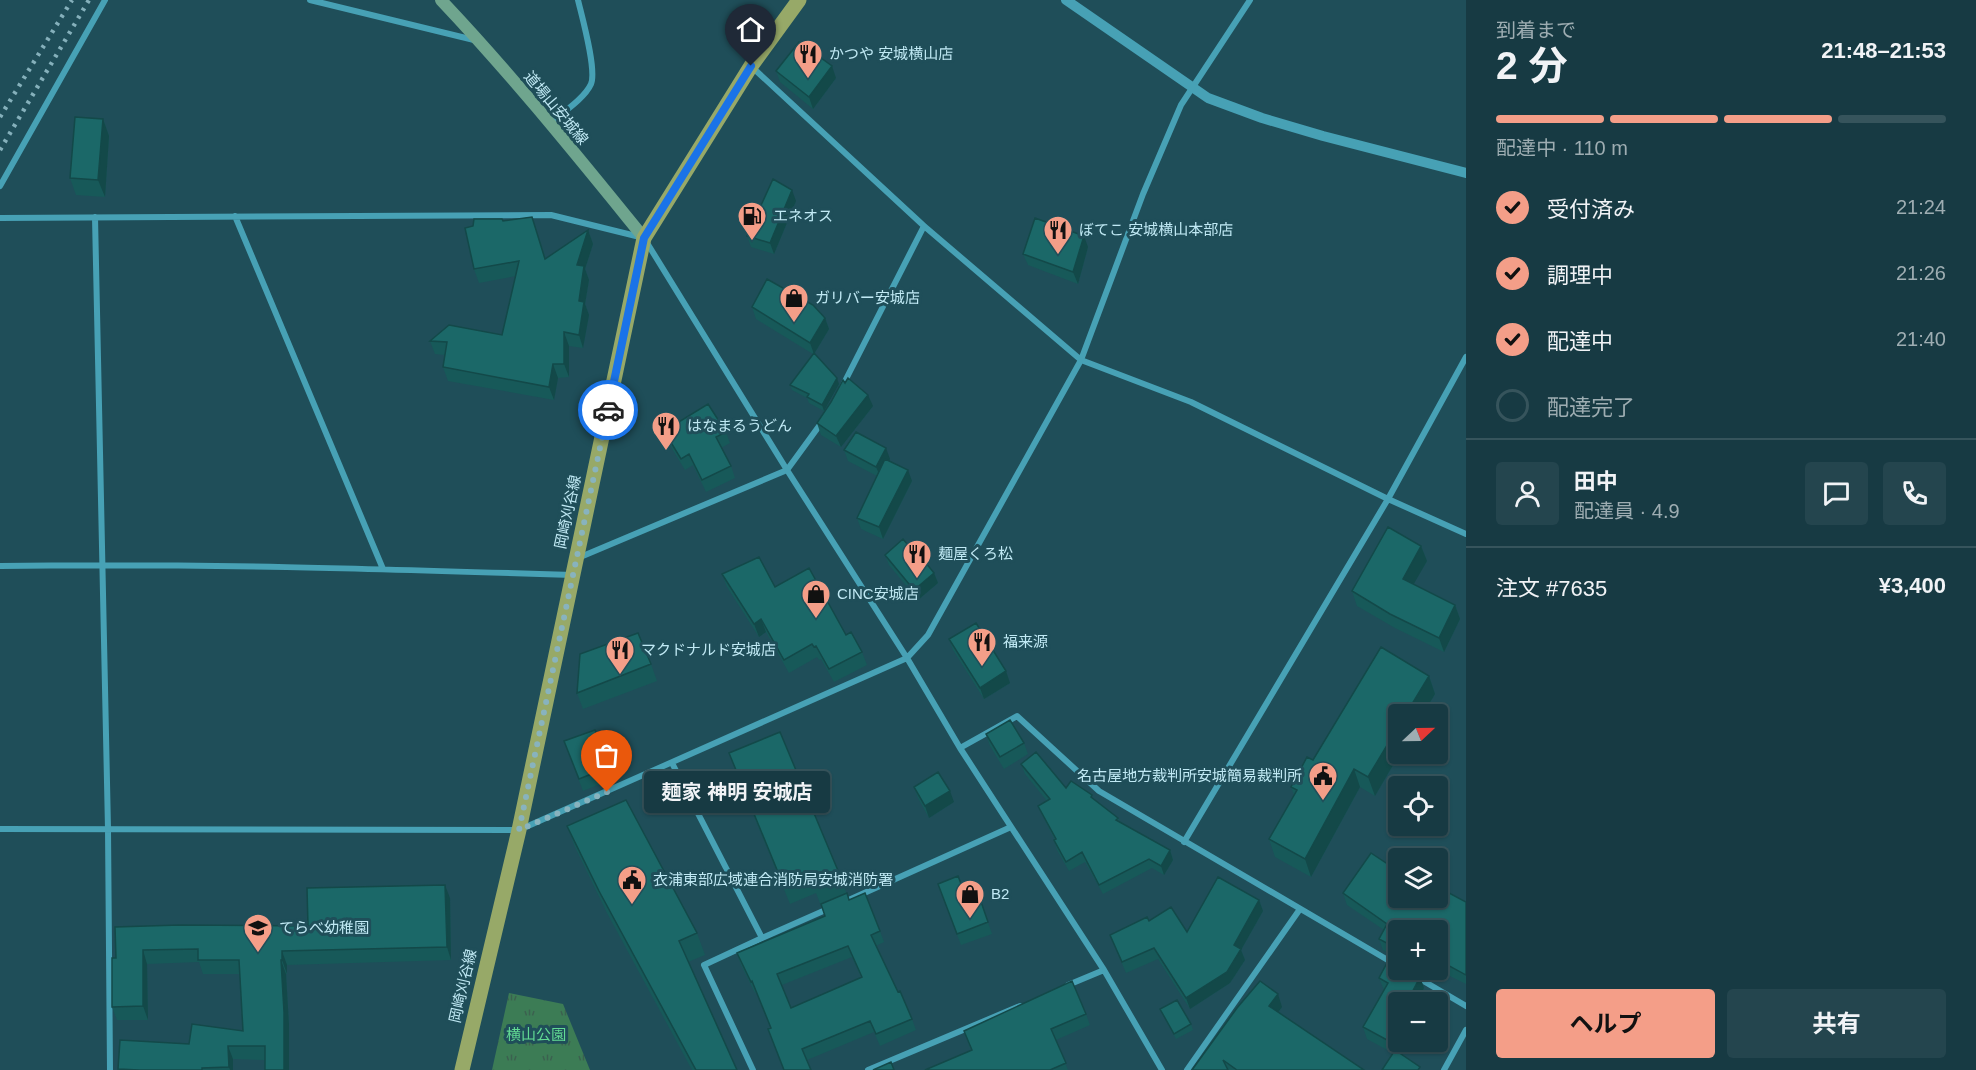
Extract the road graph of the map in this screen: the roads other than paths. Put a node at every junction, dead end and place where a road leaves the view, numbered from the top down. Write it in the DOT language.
graph roads {
  1 [pos="105,0"];
  2 [pos="310,0"];
  3 [pos="441,0"];
  4 [pos="578,0"];
  5 [pos="799,0"];
  6 [pos="1066,0"];
  7 [pos="1250,0"];
  8 [pos="480,42"];
  9 [pos="751,66"];
  10 [pos="1191,88"];
  11 [pos="550,123"];
  12 [pos="1466,173"];
  13 [pos="0,186"];
  14 [pos="235,216"];
  15 [pos="95,217"];
  16 [pos="0,218"];
  17 [pos="924,226"];
  18 [pos="644,238"];
  19 [pos="1466,357"];
  20 [pos="1081,360"];
  21 [pos="841,390"];
  22 [pos="824,419"];
  23 [pos="787,470"];
  24 [pos="1388,499"];
  25 [pos="1466,534"];
  26 [pos="577,558"];
  27 [pos="103,564"];
  28 [pos="0,566"];
  29 [pos="383,569"];
  30 [pos="574,575"];
  31 [pos="907,658"];
  32 [pos="960,748"];
  33 [pos="672,763"];
  34 [pos="1011,827"];
  35 [pos="0,829"];
  36 [pos="108,829"];
  37 [pos="519,830"];
  38 [pos="1184,842"];
  39 [pos="1300,909"];
  40 [pos="762,938"];
  41 [pos="1388,960"];
  42 [pos="1104,970"];
  43 [pos="1422,980"];
  44 [pos="1061,988"];
  45 [pos="1029,1002"];
  46 [pos="1466,1006"];
  47 [pos="1466,1030"];
  48 [pos="110,1070"];
  49 [pos="462,1070"];
  50 [pos="753,1070"];
  51 [pos="868,1070"];
  52 [pos="1161,1070"];
  53 [pos="1187,1070"];
  54 [pos="1444,1070"];
  1 -- 13 [label="street"];
  2 -- 8 [label="street"];
  3 -- 8 [label="main road, 道場山安城線"];
  4 -- 11 [label="street"];
  5 -- 9 [label="main road, 岡崎刈谷線"];
  6 -- 10 [label="street"];
  7 -- 10 [label="street"];
  8 -- 11 [label="main road, 道場山安城線"];
  9 -- 17 [label="street"];
  9 -- 18 [label="main road, 岡崎刈谷線"];
  10 -- 12 [label="street"];
  10 -- 20 [label="street"];
  11 -- 18 [label="main road, 道場山安城線"];
  14 -- 15 [label="street"];
  14 -- 18 [label="street"];
  14 -- 29 [label="street"];
  15 -- 16 [label="street"];
  15 -- 27 [label="street"];
  17 -- 20 [label="street"];
  17 -- 21 [label="street"];
  18 -- 23 [label="street"];
  18 -- 26 [label="main road, 岡崎刈谷線"];
  19 -- 24 [label="street"];
  20 -- 24 [label="street"];
  20 -- 31 [label="street"];
  22 -- 23 [label="street"];
  23 -- 26 [label="street"];
  23 -- 31 [label="street"];
  24 -- 25 [label="street"];
  24 -- 38 [label="street"];
  26 -- 30 [label="main road, 岡崎刈谷線"];
  27 -- 28 [label="street"];
  27 -- 29 [label="street"];
  27 -- 36 [label="street"];
  29 -- 30 [label="street"];
  30 -- 37 [label="main road, 岡崎刈谷線"];
  31 -- 32 [label="street"];
  31 -- 33 [label="street"];
  32 -- 34 [label="street"];
  32 -- 38 [label="street"];
  33 -- 37 [label="street"];
  33 -- 40 [label="street"];
  34 -- 40 [label="street"];
  34 -- 42 [label="street"];
  35 -- 36 [label="street"];
  36 -- 37 [label="street"];
  36 -- 48 [label="street"];
  37 -- 49 [label="main road, 岡崎刈谷線"];
  38 -- 39 [label="street"];
  39 -- 41 [label="street"];
  39 -- 53 [label="street"];
  40 -- 50 [label="street"];
  42 -- 44 [label="street"];
  42 -- 52 [label="street"];
  43 -- 46 [label="street"];
  45 -- 51 [label="street"];
  47 -- 54 [label="street"];
}
